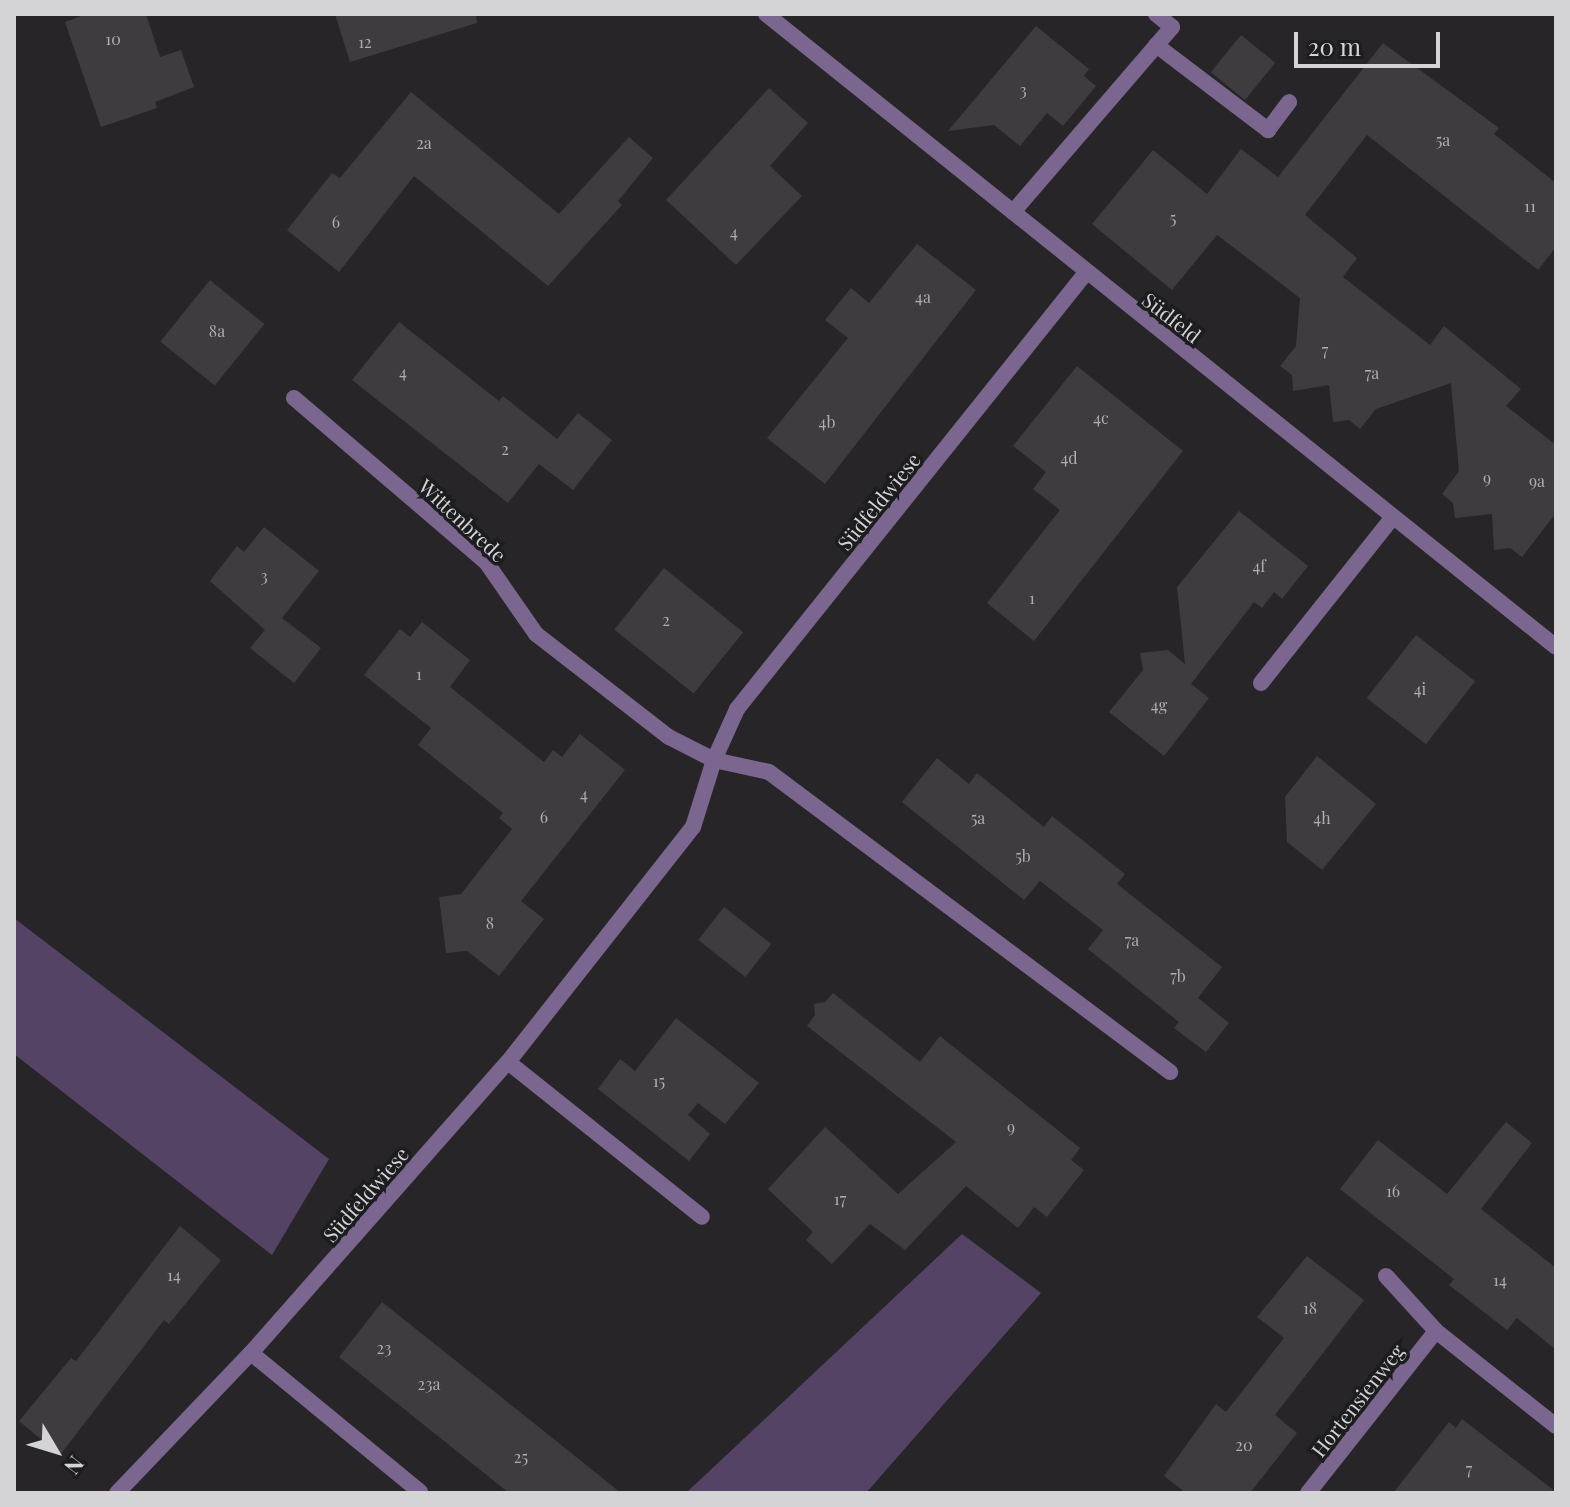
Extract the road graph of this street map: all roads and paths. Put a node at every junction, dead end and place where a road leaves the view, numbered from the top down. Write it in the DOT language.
graph roads {
  1 [pos="766,14"];
  2 [pos="1156,14"];
  3 [pos="1156,45"];
  4 [pos="1289,102"];
  5 [pos="1013,212"];
  6 [pos="1085,274"];
  7 [pos="294,398"];
  8 [pos="1393,517"];
  9 [pos="1556,647"];
  10 [pos="1261,683"];
  11 [pos="714,760"];
  12 [pos="508,1062"];
  13 [pos="1170,1072"];
  14 [pos="702,1217"];
  15 [pos="1386,1276"];
  16 [pos="1436,1331"];
  17 [pos="251,1353"];
  18 [pos="1556,1426"];
  19 [pos="420,1492"];
  20 [pos="117,1493"];
  21 [pos="1308,1493"];
  1 -- 5 [label="street, Südfeld"];
  2 -- 3 [label="street"];
  3 -- 4 [label="street"];
  3 -- 5 [label="street"];
  5 -- 6 [label="street, Südfeld"];
  6 -- 8 [label="street, Südfeld"];
  6 -- 11 [label="street, Südfeldwiese"];
  7 -- 11 [label="street, Wittenbrede"];
  8 -- 9 [label="street, Südfeld"];
  8 -- 10 [label="street"];
  11 -- 12 [label="street, Südfeldwiese"];
  11 -- 13 [label="street"];
  12 -- 14 [label="street"];
  12 -- 17 [label="street, Südfeldwiese"];
  15 -- 16 [label="street"];
  16 -- 18 [label="street"];
  16 -- 21 [label="street, Hortensienweg"];
  17 -- 19 [label="street"];
  17 -- 20 [label="street, Südfeldwiese"];
}
